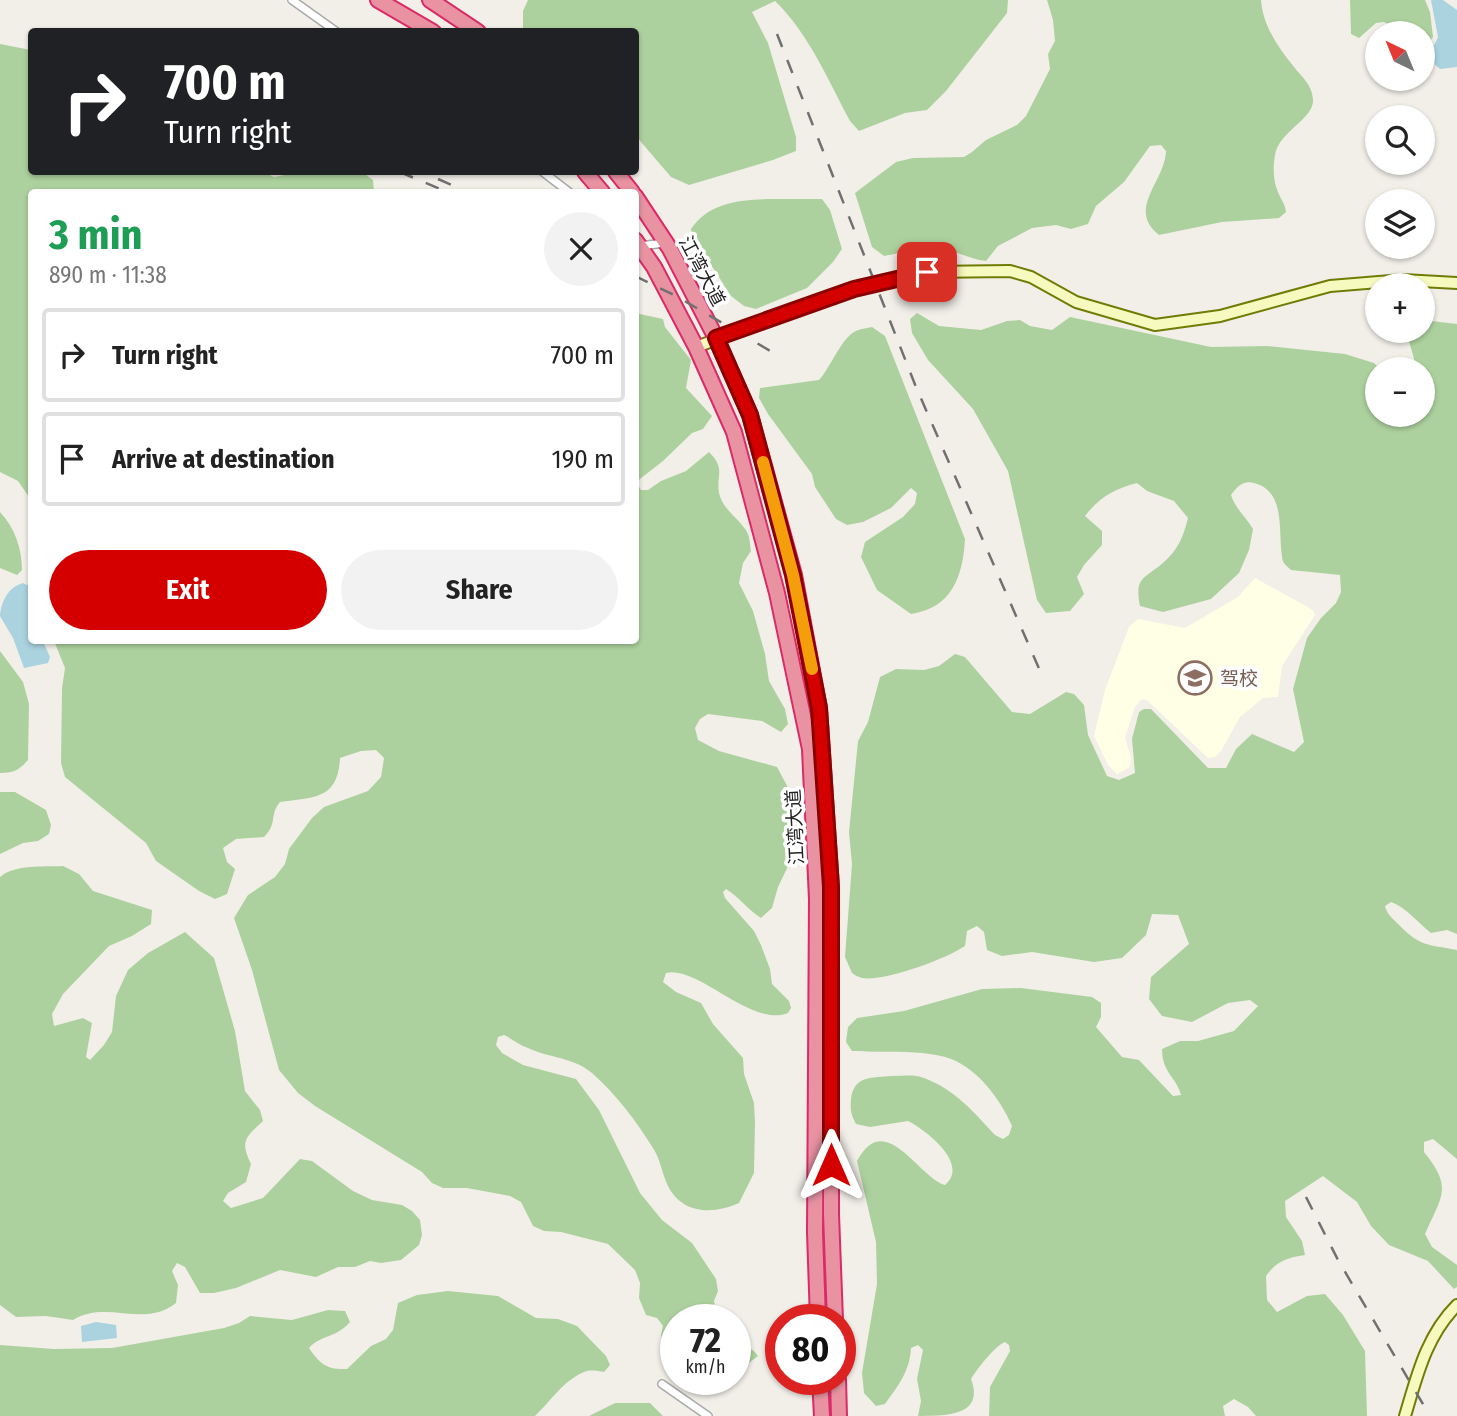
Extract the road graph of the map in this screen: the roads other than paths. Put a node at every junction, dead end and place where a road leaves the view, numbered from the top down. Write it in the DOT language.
graph roads {
  1 [pos="292,0"];
  2 [pos="379,0"];
  3 [pos="430,0"];
  4 [pos="331,28"];
  5 [pos="426,28"];
  6 [pos="472,28"];
  7 [pos="548,175"];
  8 [pos="588,175"];
  9 [pos="618,175"];
  10 [pos="565,189"];
  11 [pos="600,189"];
  12 [pos="630,189"];
  13 [pos="639,202"];
  14 [pos="666,243"];
  15 [pos="639,244"];
  16 [pos="639,247"];
  17 [pos="1457,284"];
  18 [pos="716,338"];
  19 [pos="696,346"];
  20 [pos="817,1304"];
  21 [pos="834,1304"];
  22 [pos="1457,1306"];
  23 [pos="678,1395"];
  24 [pos="821,1395"];
  25 [pos="838,1395"];
  26 [pos="708,1416"];
  27 [pos="822,1416"];
  28 [pos="839,1416"];
  29 [pos="1405,1416"];
  1 -- 4 [label="street"];
  2 -- 5 [label="highway"];
  3 -- 6 [label="highway"];
  7 -- 10 [label="street"];
  8 -- 11 [label="highway"];
  9 -- 12 [label="highway, 江湾大道"];
  13 -- 14 [label="highway, 江湾大道"];
  14 -- 15 [label="street"];
  14 -- 18 [label="highway, 江湾大道"];
  16 -- 19 [label="highway, 江湾大道"];
  17 -- 18 [label="main road"];
  18 -- 19 [label="main road"];
  18 -- 21 [label="highway, 江湾大道"];
  19 -- 20 [label="highway, 江湾大道"];
  22 -- 29 [label="main road"];
  23 -- 26 [label="street"];
  24 -- 27 [label="highway"];
  25 -- 28 [label="highway"];
}
